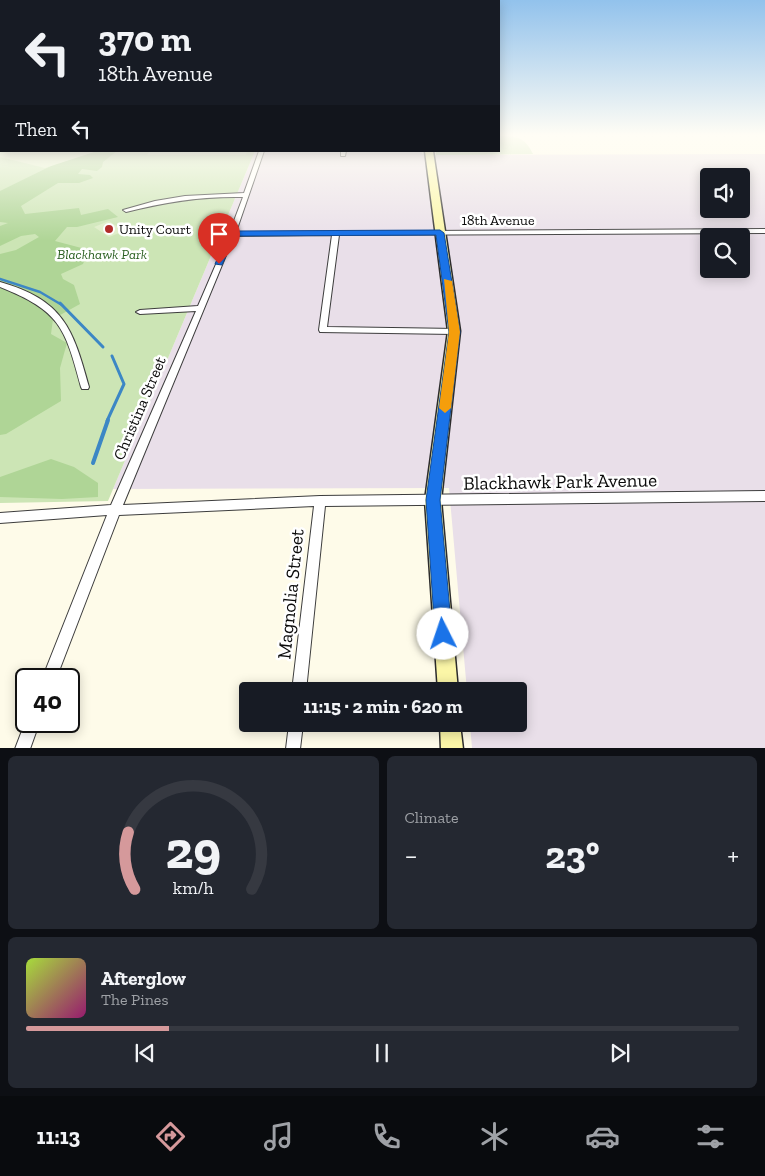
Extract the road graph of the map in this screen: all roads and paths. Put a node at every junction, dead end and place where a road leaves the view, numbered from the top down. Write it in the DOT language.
graph roads {
  1 [pos="255,171"];
  2 [pos="431,171"];
  3 [pos="246,195"];
  4 [pos="126,210"];
  5 [pos="765,231"];
  6 [pos="336,233"];
  7 [pos="440,233"];
  8 [pos="232,234"];
  9 [pos="0,284"];
  10 [pos="201,308"];
  11 [pos="140,312"];
  12 [pos="454,332"];
  13 [pos="85,387"];
  14 [pos="765,496"];
  15 [pos="433,500"];
  16 [pos="320,501"];
  17 [pos="115,510"];
  18 [pos="0,518"];
  19 [pos="53,668"];
  20 [pos="300,682"];
  21 [pos="447,682"];
  22 [pos="295,732"];
  23 [pos="451,732"];
  24 [pos="28,733"];
  25 [pos="22,748"];
  26 [pos="293,748"];
  27 [pos="452,748"];
  1 -- 3 [label="street, Christina Street"];
  2 -- 7 [label="street"];
  3 -- 4 [label="street"];
  3 -- 8 [label="street, Christina Street"];
  5 -- 7 [label="street, 18th Avenue"];
  6 -- 7 [label="street, 18th Avenue"];
  6 -- 8 [label="street, 18th Avenue"];
  6 -- 12 [label="street"];
  7 -- 12 [label="street"];
  8 -- 10 [label="street, Christina Street"];
  9 -- 13 [label="street"];
  10 -- 11 [label="street"];
  10 -- 17 [label="street, Christina Street"];
  12 -- 15 [label="street"];
  14 -- 15 [label="street, Blackhawk Park Avenue"];
  15 -- 16 [label="street, Blackhawk Park Avenue"];
  15 -- 21 [label="street"];
  16 -- 17 [label="street, Blackhawk Park Avenue"];
  16 -- 20 [label="street, Magnolia Street"];
  17 -- 18 [label="street"];
  17 -- 19 [label="street, Christina Street"];
  22 -- 26 [label="street"];
  23 -- 27 [label="street"];
  24 -- 25 [label="street"];
}
